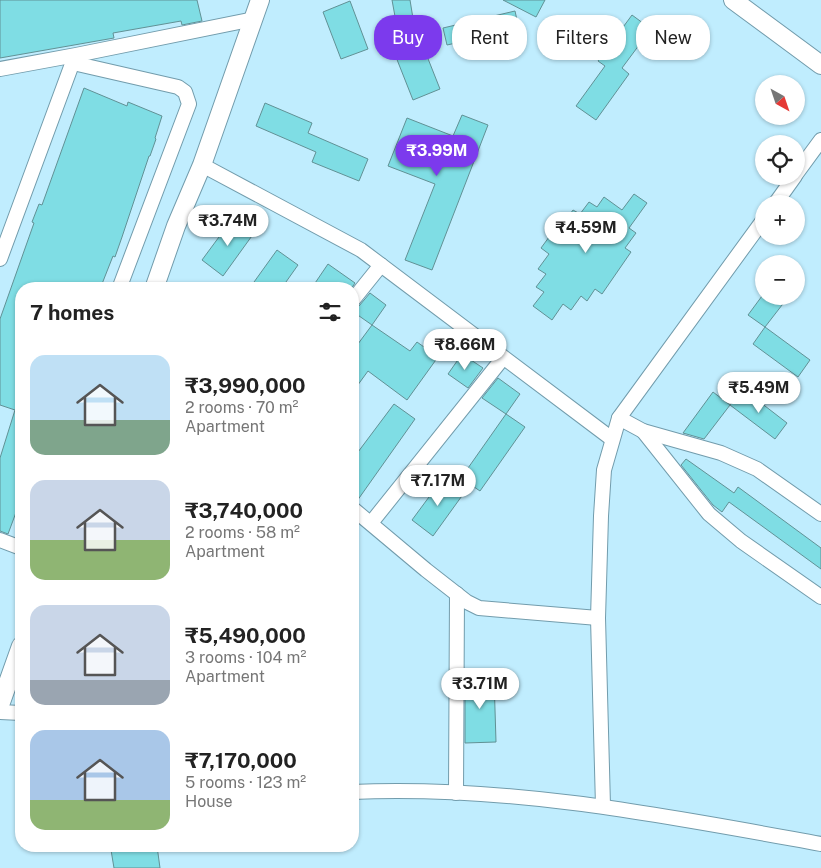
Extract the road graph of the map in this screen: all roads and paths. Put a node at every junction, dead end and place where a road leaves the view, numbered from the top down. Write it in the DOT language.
graph roads {
  1 [pos="260,0"];
  2 [pos="733,0"];
  3 [pos="254,19"];
  4 [pos="74,59"];
  5 [pos="821,65"];
  6 [pos="0,68"];
  7 [pos="821,140"];
  8 [pos="805,162"];
  9 [pos="202,165"];
  10 [pos="755,231"];
  11 [pos="0,259"];
  12 [pos="381,265"];
  13 [pos="122,282"];
  14 [pos="156,282"];
  15 [pos="359,292"];
  16 [pos="503,358"];
  17 [pos="619,418"];
  18 [pos="643,431"];
  19 [pos="612,439"];
  20 [pos="359,514"];
  21 [pos="821,514"];
  22 [pos="371,523"];
  23 [pos="0,540"];
  24 [pos="15,546"];
  25 [pos="457,594"];
  26 [pos="821,597"];
  27 [pos="598,618"];
  28 [pos="15,663"];
  29 [pos="0,705"];
  30 [pos="0,712"];
  31 [pos="15,713"];
  32 [pos="359,792"];
  33 [pos="456,793"];
  34 [pos="603,806"];
  35 [pos="821,844"];
  1 -- 3 [label="street"];
  2 -- 5 [label="street"];
  3 -- 4 [label="street"];
  3 -- 9 [label="street"];
  4 -- 6 [label="street"];
  4 -- 11 [label="street"];
  4 -- 13 [label="street"];
  7 -- 8 [label="street"];
  9 -- 12 [label="street"];
  9 -- 14 [label="street"];
  10 -- 17 [label="street"];
  12 -- 15 [label="street"];
  12 -- 16 [label="street"];
  16 -- 19 [label="street"];
  16 -- 22 [label="street"];
  17 -- 18 [label="street"];
  17 -- 19 [label="street"];
  18 -- 21 [label="street"];
  18 -- 26 [label="street"];
  19 -- 27 [label="street"];
  20 -- 22 [label="street"];
  22 -- 25 [label="street"];
  23 -- 24 [label="street"];
  25 -- 27 [label="street"];
  25 -- 33 [label="street"];
  27 -- 34 [label="street"];
  28 -- 29 [label="street"];
  30 -- 31 [label="street"];
  32 -- 33 [label="street"];
  33 -- 34 [label="street"];
  34 -- 35 [label="street"];
}
